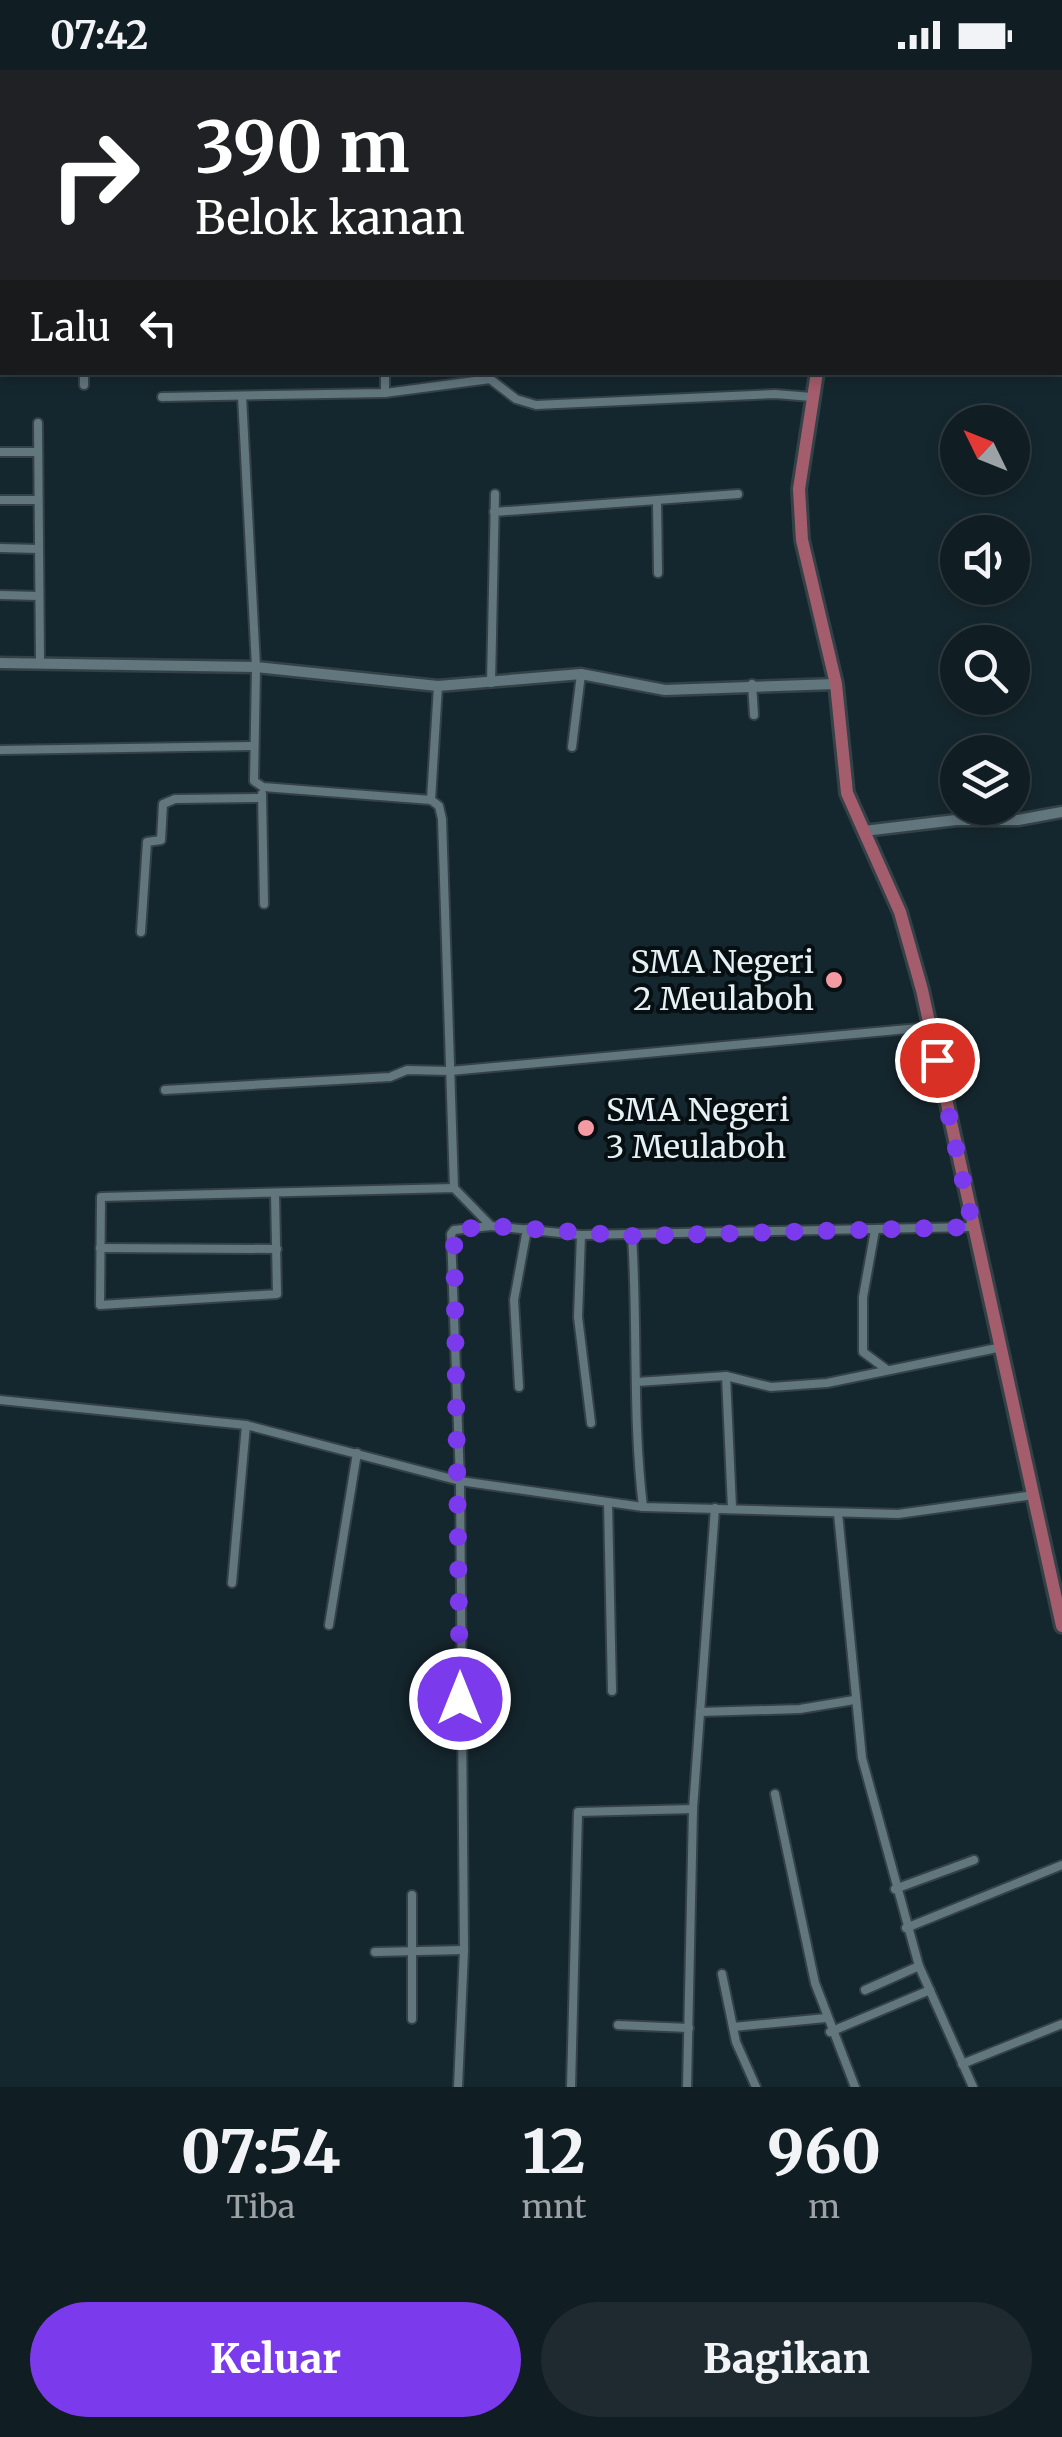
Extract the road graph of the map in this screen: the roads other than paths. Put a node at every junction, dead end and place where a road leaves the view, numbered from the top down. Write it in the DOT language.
graph roads {
  1 [pos="84,375"];
  2 [pos="385,375"];
  3 [pos="816,375"];
  4 [pos="84,385"];
  5 [pos="385,394"];
  6 [pos="162,396"];
  7 [pos="242,396"];
  8 [pos="812,397"];
  9 [pos="38,423"];
  10 [pos="0,452"];
  11 [pos="37,452"];
  12 [pos="495,494"];
  13 [pos="738,494"];
  14 [pos="0,500"];
  15 [pos="38,500"];
  16 [pos="657,501"];
  17 [pos="494,512"];
  18 [pos="0,548"];
  19 [pos="39,549"];
  20 [pos="658,573"];
  21 [pos="0,594"];
  22 [pos="40,596"];
  23 [pos="0,663"];
  24 [pos="40,663"];
  25 [pos="256,667"];
  26 [pos="581,674"];
  27 [pos="491,683"];
  28 [pos="752,684"];
  29 [pos="836,684"];
  30 [pos="438,686"];
  31 [pos="754,715"];
  32 [pos="252,746"];
  33 [pos="572,748"];
  34 [pos="0,750"];
  35 [pos="263,787"];
  36 [pos="262,798"];
  37 [pos="431,800"];
  38 [pos="1062,812"];
  39 [pos="864,831"];
  40 [pos="264,904"];
  41 [pos="141,932"];
  42 [pos="930,1028"];
  43 [pos="450,1071"];
  44 [pos="165,1090"];
  45 [pos="454,1188"];
  46 [pos="275,1193"];
  47 [pos="491,1226"];
  48 [pos="973,1227"];
  49 [pos="527,1229"];
  50 [pos="875,1230"];
  51 [pos="581,1235"];
  52 [pos="632,1236"];
  53 [pos="100,1248"];
  54 [pos="277,1250"];
  55 [pos="1002,1347"];
  56 [pos="886,1369"];
  57 [pos="726,1376"];
  58 [pos="637,1382"];
  59 [pos="518,1386"];
  60 [pos="0,1400"];
  61 [pos="590,1423"];
  62 [pos="246,1426"];
  63 [pos="357,1453"];
  64 [pos="460,1481"];
  65 [pos="1034,1495"];
  66 [pos="608,1503"];
  67 [pos="644,1507"];
  68 [pos="715,1508"];
  69 [pos="732,1508"];
  70 [pos="838,1513"];
  71 [pos="232,1583"];
  72 [pos="329,1625"];
  73 [pos="1062,1626"];
  74 [pos="612,1691"];
  75 [pos="854,1700"];
  76 [pos="700,1712"];
  77 [pos="775,1794"];
  78 [pos="693,1809"];
  79 [pos="974,1860"];
  80 [pos="1062,1865"];
  81 [pos="895,1889"];
  82 [pos="412,1895"];
  83 [pos="906,1928"];
  84 [pos="464,1950"];
  85 [pos="414,1951"];
  86 [pos="374,1952"];
  87 [pos="919,1966"];
  88 [pos="722,1974"];
  89 [pos="864,1990"];
  90 [pos="930,1990"];
  91 [pos="826,2018"];
  92 [pos="412,2019"];
  93 [pos="1062,2024"];
  94 [pos="618,2025"];
  95 [pos="732,2027"];
  96 [pos="690,2028"];
  97 [pos="830,2032"];
  98 [pos="962,2064"];
  99 [pos="458,2087"];
  100 [pos="572,2087"];
  101 [pos="687,2087"];
  102 [pos="756,2087"];
  103 [pos="855,2087"];
  104 [pos="973,2087"];
  1 -- 4 [label="street"];
  2 -- 5 [label="street"];
  3 -- 8 [label="main road"];
  5 -- 7 [label="street"];
  5 -- 8 [label="street"];
  6 -- 7 [label="street"];
  7 -- 25 [label="street"];
  8 -- 29 [label="main road"];
  9 -- 11 [label="street"];
  10 -- 11 [label="street"];
  11 -- 15 [label="street"];
  12 -- 17 [label="street"];
  13 -- 16 [label="street"];
  14 -- 15 [label="street"];
  15 -- 19 [label="street"];
  16 -- 17 [label="street"];
  16 -- 20 [label="street"];
  17 -- 27 [label="street"];
  18 -- 19 [label="street"];
  19 -- 22 [label="street"];
  21 -- 22 [label="street"];
  22 -- 24 [label="street"];
  23 -- 24 [label="street"];
  24 -- 25 [label="street"];
  25 -- 30 [label="street"];
  25 -- 32 [label="street"];
  26 -- 27 [label="street"];
  26 -- 28 [label="street"];
  26 -- 33 [label="street"];
  27 -- 30 [label="street"];
  28 -- 29 [label="street"];
  28 -- 31 [label="street"];
  29 -- 39 [label="main road"];
  30 -- 37 [label="street"];
  32 -- 34 [label="street"];
  32 -- 35 [label="street"];
  35 -- 36 [label="street"];
  35 -- 37 [label="street"];
  36 -- 40 [label="street"];
  36 -- 41 [label="street"];
  37 -- 43 [label="street"];
  38 -- 39 [label="street"];
  39 -- 42 [label="main road"];
  42 -- 43 [label="street"];
  42 -- 48 [label="main road"];
  43 -- 44 [label="street"];
  43 -- 45 [label="street"];
  45 -- 46 [label="street"];
  45 -- 47 [label="street"];
  46 -- 53 [label="street"];
  46 -- 54 [label="street"];
  47 -- 49 [label="street"];
  47 -- 64 [label="street"];
  48 -- 50 [label="street"];
  48 -- 55 [label="main road"];
  49 -- 51 [label="street"];
  49 -- 59 [label="street"];
  50 -- 52 [label="street"];
  50 -- 56 [label="street"];
  51 -- 52 [label="street"];
  51 -- 61 [label="street"];
  52 -- 58 [label="street"];
  53 -- 54 [label="street"];
  53 -- 54 [label="street"];
  55 -- 56 [label="street"];
  55 -- 65 [label="main road"];
  56 -- 57 [label="street"];
  57 -- 58 [label="street"];
  57 -- 69 [label="street"];
  58 -- 67 [label="street"];
  60 -- 62 [label="street"];
  62 -- 63 [label="street"];
  62 -- 71 [label="street"];
  63 -- 64 [label="street"];
  63 -- 72 [label="street"];
  64 -- 66 [label="street"];
  64 -- 84 [label="street"];
  65 -- 70 [label="street"];
  65 -- 73 [label="main road"];
  66 -- 67 [label="street"];
  66 -- 74 [label="street"];
  67 -- 68 [label="street"];
  68 -- 69 [label="street"];
  68 -- 76 [label="street"];
  69 -- 70 [label="street"];
  70 -- 75 [label="street"];
  75 -- 76 [label="street"];
  75 -- 81 [label="street"];
  76 -- 78 [label="street"];
  77 -- 91 [label="street"];
  78 -- 96 [label="street"];
  78 -- 100 [label="street"];
  79 -- 81 [label="street"];
  80 -- 83 [label="street"];
  81 -- 83 [label="street"];
  82 -- 85 [label="street"];
  83 -- 87 [label="street"];
  84 -- 85 [label="street"];
  84 -- 99 [label="street"];
  85 -- 86 [label="street"];
  85 -- 92 [label="street"];
  87 -- 89 [label="street"];
  87 -- 90 [label="street"];
  88 -- 95 [label="street"];
  90 -- 97 [label="street"];
  90 -- 98 [label="street"];
  91 -- 95 [label="street"];
  91 -- 97 [label="street"];
  93 -- 98 [label="street"];
  94 -- 96 [label="street"];
  95 -- 102 [label="street"];
  96 -- 101 [label="street"];
  97 -- 103 [label="street"];
  98 -- 104 [label="street"];
}
